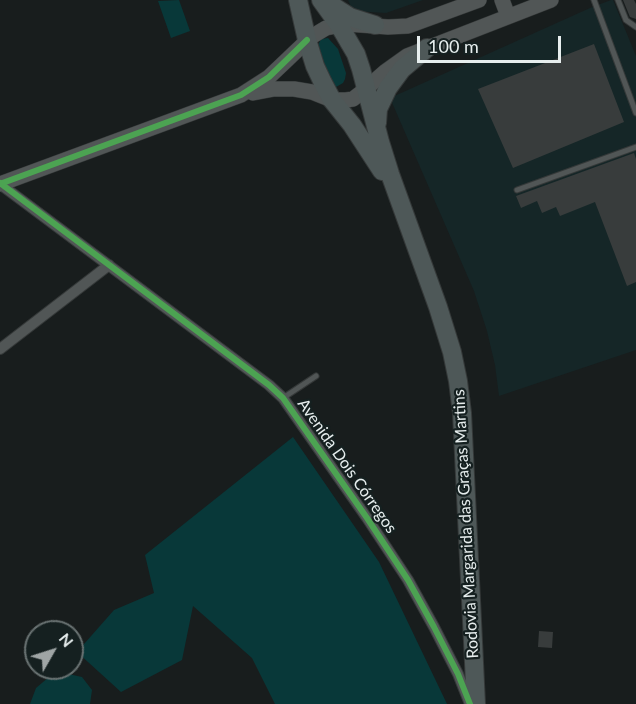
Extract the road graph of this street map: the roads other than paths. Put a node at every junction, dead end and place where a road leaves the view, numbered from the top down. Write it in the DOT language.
graph roads {
  1 [pos="298,0"];
  2 [pos="323,0"];
  3 [pos="479,0"];
  4 [pos="502,0"];
  5 [pos="551,0"];
  6 [pos="594,0"];
  7 [pos="618,0"];
  8 [pos="508,16"];
  9 [pos="339,25"];
  10 [pos="375,25"];
  11 [pos="636,27"];
  12 [pos="307,40"];
  13 [pos="427,48"];
  14 [pos="366,88"];
  15 [pos="241,95"];
  16 [pos="332,100"];
  17 [pos="636,113"];
  18 [pos="380,142"];
  19 [pos="636,147"];
  20 [pos="0,184"];
  21 [pos="517,190"];
  22 [pos="402,210"];
  23 [pos="109,265"];
  24 [pos="0,349"];
  25 [pos="316,376"];
  26 [pos="283,398"];
  27 [pos="470,704"];
  28 [pos="476,704"];
  1 -- 12 [label="main road, Rodovia Margarida das Graças Martins"];
  2 -- 9 [label="main road, Rodovia Margarida das Graças Martins"];
  2 -- 10 [label="main road"];
  3 -- 10 [label="main road"];
  4 -- 8 [label="main road"];
  5 -- 8 [label="main road"];
  6 -- 17 [label="lane"];
  7 -- 11 [label="lane"];
  8 -- 13 [label="main road"];
  9 -- 10 [label="main road"];
  9 -- 12 [label="main road"];
  9 -- 14 [label="main road, Rodovia Margarida das Graças Martins"];
  12 -- 15 [label="main road"];
  12 -- 16 [label="main road, Rodovia Margarida das Graças Martins"];
  13 -- 14 [label="main road"];
  13 -- 18 [label="main road"];
  14 -- 16 [label="main road"];
  14 -- 18 [label="main road, Rodovia Margarida das Graças Martins"];
  15 -- 16 [label="main road"];
  15 -- 20 [label="main road"];
  16 -- 22 [label="main road, Rodovia Margarida das Graças Martins"];
  18 -- 22 [label="main road, Rodovia Margarida das Graças Martins"];
  19 -- 21 [label="lane"];
  20 -- 23 [label="street, Avenida Dois Córregos"];
  22 -- 28 [label="main road, Rodovia Margarida das Graças Martins"];
  23 -- 24 [label="street"];
  23 -- 26 [label="street, Avenida Dois Córregos"];
  25 -- 26 [label="lane"];
  26 -- 27 [label="street, Avenida Dois Córregos"];
}
